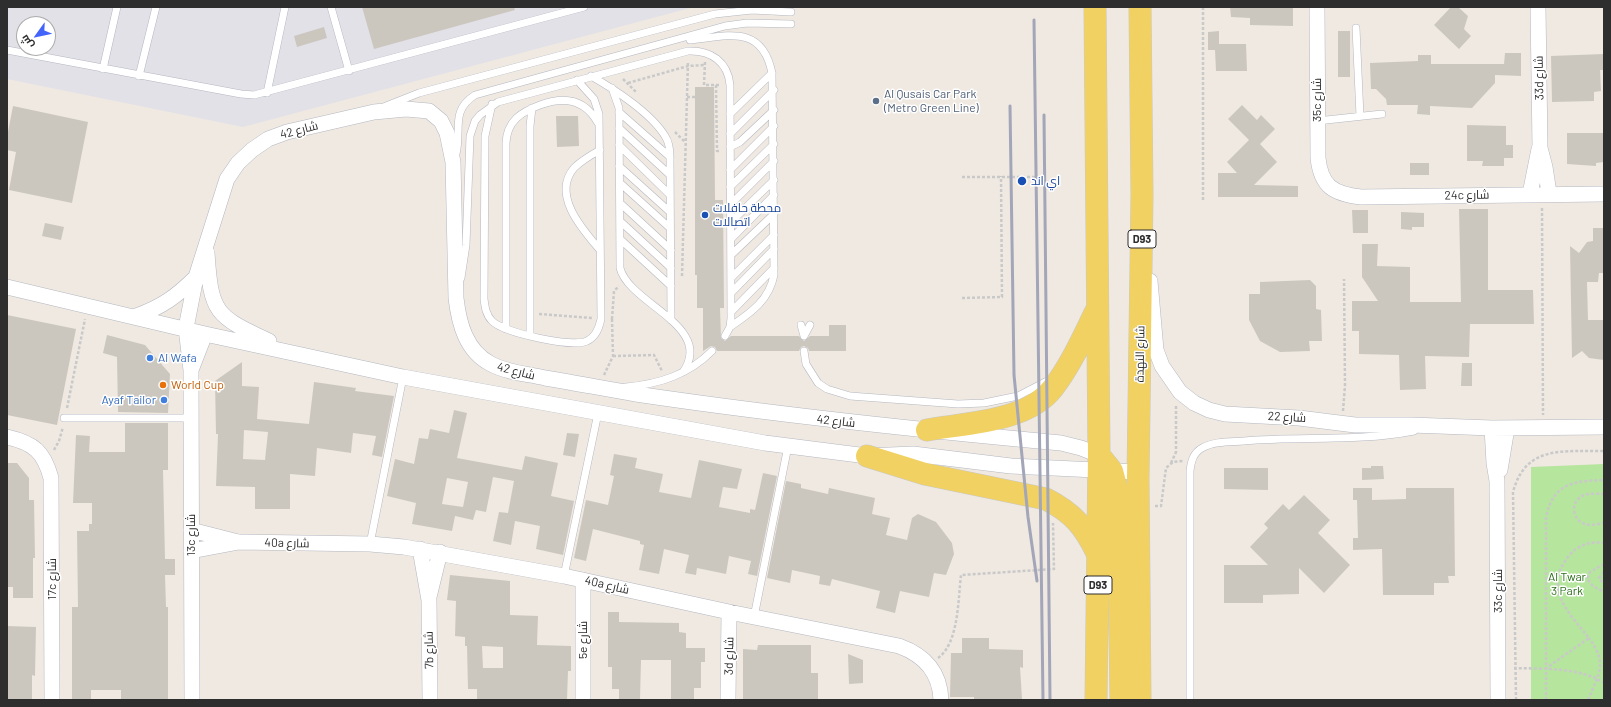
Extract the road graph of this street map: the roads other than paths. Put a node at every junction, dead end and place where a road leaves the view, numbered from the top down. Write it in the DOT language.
graph roads {
  1 [pos="117,7"];
  2 [pos="156,7"];
  3 [pos="285,7"];
  4 [pos="331,7"];
  5 [pos="584,7"];
  6 [pos="725,7"];
  7 [pos="1094,7"];
  8 [pos="1140,7"];
  9 [pos="1317,7"];
  10 [pos="1538,7"];
  11 [pos="791,12"];
  12 [pos="702,17"];
  13 [pos="790,24"];
  14 [pos="1356,28"];
  15 [pos="670,42"];
  16 [pos="7,50"];
  17 [pos="103,69"];
  18 [pos="349,71"];
  19 [pos="772,73"];
  20 [pos="139,76"];
  21 [pos="591,76"];
  22 [pos="577,80"];
  23 [pos="612,88"];
  24 [pos="774,90"];
  25 [pos="267,93"];
  26 [pos="492,104"];
  27 [pos="532,108"];
  28 [pos="774,110"];
  29 [pos="374,112"];
  30 [pos="619,112"];
  31 [pos="730,114"];
  32 [pos="1382,114"];
  33 [pos="1360,116"];
  34 [pos="1317,121"];
  35 [pos="599,124"];
  36 [pos="774,126"];
  37 [pos="619,128"];
  38 [pos="730,134"];
  39 [pos="774,144"];
  40 [pos="620,145"];
  41 [pos="730,147"];
  42 [pos="600,150"];
  43 [pos="670,157"];
  44 [pos="774,161"];
  45 [pos="453,162"];
  46 [pos="620,166"];
  47 [pos="730,170"];
  48 [pos="670,175"];
  49 [pos="774,180"];
  50 [pos="620,183"];
  51 [pos="730,187"];
  52 [pos="1332,189"];
  53 [pos="1540,193"];
  54 [pos="1604,194"];
  55 [pos="670,195"];
  56 [pos="774,195"];
  57 [pos="1142,195"];
  58 [pos="620,203"];
  59 [pos="730,205"];
  60 [pos="670,212"];
  61 [pos="774,214"];
  62 [pos="620,221"];
  63 [pos="730,223"];
  64 [pos="670,228"];
  65 [pos="774,234"];
  66 [pos="620,239"];
  67 [pos="731,239"];
  68 [pos="207,244"];
  69 [pos="600,250"];
  70 [pos="671,250"];
  71 [pos="774,250"];
  72 [pos="731,255"];
  73 [pos="671,268"];
  74 [pos="774,268"];
  75 [pos="196,277"];
  76 [pos="731,278"];
  77 [pos="7,287"];
  78 [pos="671,287"];
  79 [pos="731,293"];
  80 [pos="456,298"];
  81 [pos="1098,308"];
  82 [pos="731,312"];
  83 [pos="136,316"];
  84 [pos="671,320"];
  85 [pos="801,325"];
  86 [pos="810,325"];
  87 [pos="730,327"];
  88 [pos="186,328"];
  89 [pos="506,329"];
  90 [pos="205,334"];
  91 [pos="530,336"];
  92 [pos="725,336"];
  93 [pos="712,351"];
  94 [pos="804,351"];
  95 [pos="298,354"];
  96 [pos="1065,369"];
  97 [pos="191,370"];
  98 [pos="684,372"];
  99 [pos="403,377"];
  100 [pos="604,389"];
  101 [pos="598,413"];
  102 [pos="64,418"];
  103 [pos="191,418"];
  104 [pos="1430,427"];
  105 [pos="1604,427"];
  106 [pos="1492,428"];
  107 [pos="1507,428"];
  108 [pos="928,430"];
  109 [pos="7,437"];
  110 [pos="788,446"];
  111 [pos="867,456"];
  112 [pos="1103,465"];
  113 [pos="1138,472"];
  114 [pos="1497,481"];
  115 [pos="191,530"];
  116 [pos="239,542"];
  117 [pos="370,544"];
  118 [pos="420,549"];
  119 [pos="191,551"];
  120 [pos="440,552"];
  121 [pos="1098,555"];
  122 [pos="564,576"];
  123 [pos="583,580"];
  124 [pos="429,600"];
  125 [pos="729,612"];
  126 [pos="754,617"];
  127 [pos="1136,699"];
  128 [pos="52,700"];
  129 [pos="192,700"];
  130 [pos="430,700"];
  131 [pos="583,700"];
  132 [pos="728,700"];
  133 [pos="942,700"];
  134 [pos="1096,700"];
  135 [pos="1190,700"];
  136 [pos="1498,700"];
  1 -- 17 [label="lane"];
  2 -- 20 [label="lane"];
  3 -- 25 [label="lane"];
  4 -- 18 [label="lane"];
  5 -- 18 [label="lane"];
  6 -- 12 [label="lane"];
  7 -- 81 [label="main road, D93"];
  8 -- 57 [label="main road, شارع النهدة / D93"];
  9 -- 34 [label="street, 35c شارع"];
  10 -- 53 [label="street, 33d شارع"];
  11 -- 12 [label="lane"];
  12 -- 29 [label="lane"];
  13 -- 15 [label="lane"];
  14 -- 33 [label="lane"];
  15 -- 19 [label="lane"];
  15 -- 45 [label="lane"];
  16 -- 17 [label="lane"];
  17 -- 20 [label="lane"];
  18 -- 25 [label="lane"];
  19 -- 24 [label="lane"];
  19 -- 31 [label="lane"];
  20 -- 25 [label="lane"];
  21 -- 22 [label="lane"];
  21 -- 23 [label="lane"];
  21 -- 31 [label="lane"];
  22 -- 26 [label="lane"];
  22 -- 35 [label="lane"];
  23 -- 30 [label="lane"];
  23 -- 43 [label="lane"];
  24 -- 28 [label="lane"];
  24 -- 38 [label="lane"];
  26 -- 80 [label="lane"];
  26 -- 89 [label="lane"];
  27 -- 35 [label="lane"];
  27 -- 89 [label="lane"];
  27 -- 91 [label="lane"];
  28 -- 36 [label="lane"];
  28 -- 41 [label="lane"];
  29 -- 45 [label="street, شارع 42"];
  29 -- 68 [label="street, شارع 42"];
  30 -- 37 [label="lane"];
  30 -- 43 [label="lane"];
  31 -- 38 [label="lane"];
  32 -- 33 [label="lane"];
  33 -- 34 [label="lane"];
  34 -- 52 [label="street, 35c شارع"];
  35 -- 42 [label="lane"];
  36 -- 39 [label="lane"];
  36 -- 47 [label="lane"];
  37 -- 40 [label="lane"];
  37 -- 48 [label="lane"];
  38 -- 41 [label="lane"];
  39 -- 44 [label="lane"];
  39 -- 51 [label="lane"];
  40 -- 46 [label="lane"];
  40 -- 55 [label="lane"];
  41 -- 47 [label="lane"];
  42 -- 69 [label="lane"];
  42 -- 69 [label="lane"];
  43 -- 48 [label="lane"];
  44 -- 49 [label="lane"];
  44 -- 59 [label="lane"];
  45 -- 80 [label="street, شارع 42"];
  46 -- 50 [label="lane"];
  46 -- 60 [label="lane"];
  47 -- 51 [label="lane"];
  48 -- 55 [label="lane"];
  49 -- 56 [label="lane"];
  49 -- 63 [label="lane"];
  50 -- 58 [label="lane"];
  50 -- 64 [label="lane"];
  51 -- 59 [label="lane"];
  52 -- 53 [label="street, 24c شارع"];
  53 -- 54 [label="street, 24c شارع"];
  55 -- 60 [label="lane"];
  56 -- 61 [label="lane"];
  56 -- 67 [label="lane"];
  57 -- 104 [label="street, شارع 22"];
  57 -- 113 [label="main road, شارع النهدة / D93"];
  58 -- 62 [label="lane"];
  58 -- 70 [label="lane"];
  59 -- 63 [label="lane"];
  60 -- 64 [label="lane"];
  61 -- 65 [label="lane"];
  61 -- 72 [label="lane"];
  62 -- 66 [label="lane"];
  62 -- 73 [label="lane"];
  63 -- 67 [label="lane"];
  64 -- 70 [label="lane"];
  65 -- 71 [label="lane"];
  65 -- 76 [label="lane"];
  66 -- 78 [label="lane"];
  66 -- 84 [label="lane"];
  67 -- 72 [label="lane"];
  68 -- 75 [label="street, شارع 42"];
  68 -- 95 [label="street, شارع 42"];
  69 -- 91 [label="lane"];
  70 -- 73 [label="lane"];
  71 -- 74 [label="lane"];
  71 -- 79 [label="lane"];
  72 -- 76 [label="lane"];
  73 -- 78 [label="lane"];
  74 -- 82 [label="lane"];
  74 -- 87 [label="lane"];
  75 -- 83 [label="street, شارع 42"];
  75 -- 88 [label="street, شارع 42"];
  76 -- 79 [label="lane"];
  77 -- 83 [label="street, شارع 42"];
  78 -- 84 [label="lane"];
  79 -- 82 [label="lane"];
  80 -- 100 [label="street, شارع 42"];
  81 -- 96 [label="main road"];
  81 -- 112 [label="main road, D93"];
  82 -- 87 [label="lane"];
  83 -- 88 [label="street, شارع 42"];
  84 -- 98 [label="lane"];
  85 -- 86 [label="lane"];
  87 -- 92 [label="lane"];
  88 -- 90 [label="street, شارع 42"];
  88 -- 97 [label="street, 13c شارع"];
  89 -- 91 [label="lane"];
  90 -- 95 [label="street, شارع 42"];
  90 -- 97 [label="street, 13c شارع"];
  93 -- 98 [label="lane"];
  94 -- 96 [label="lane"];
  95 -- 99 [label="street, شارع 42"];
  96 -- 108 [label="main road"];
  97 -- 103 [label="street, 13c شارع"];
  98 -- 100 [label="lane"];
  99 -- 101 [label="street, شارع 42"];
  99 -- 117 [label="lane"];
  100 -- 108 [label="street, شارع 42"];
  101 -- 110 [label="street, شارع 42"];
  101 -- 122 [label="lane"];
  102 -- 103 [label="lane"];
  103 -- 115 [label="street, 13c شارع"];
  104 -- 106 [label="street, شارع 22"];
  104 -- 135 [label="lane"];
  105 -- 107 [label="street, شارع 22"];
  106 -- 107 [label="street, شارع 22"];
  106 -- 114 [label="street, 33c شارع"];
  107 -- 114 [label="street, 33c شارع"];
  108 -- 112 [label="street, شارع 42"];
  109 -- 128 [label="street, 17c شارع"];
  110 -- 111 [label="street, شارع 42"];
  110 -- 126 [label="lane"];
  111 -- 112 [label="street, شارع 42"];
  111 -- 121 [label="main road"];
  112 -- 113 [label="street, شارع 42"];
  112 -- 121 [label="main road, D93"];
  112 -- 127 [label="main road"];
  113 -- 127 [label="main road, شارع النهدة / D93"];
  114 -- 136 [label="street, 33c شارع"];
  115 -- 116 [label="street, 40a شارع"];
  115 -- 119 [label="street, 13c شارع"];
  116 -- 117 [label="street, 40a شارع"];
  116 -- 119 [label="street, 40a شارع"];
  117 -- 118 [label="street, 40a شارع"];
  118 -- 120 [label="street, 40a شارع"];
  118 -- 124 [label="street, 7b شارع"];
  119 -- 129 [label="street, 13c شارع"];
  120 -- 122 [label="street, 40a شارع"];
  120 -- 124 [label="street, 7b شارع"];
  121 -- 134 [label="main road, D93"];
  122 -- 123 [label="street, 40a شارع"];
  123 -- 125 [label="street, 40a شارع"];
  123 -- 131 [label="street, 5e شارع"];
  124 -- 130 [label="street, 7b شارع"];
  125 -- 126 [label="street, 40a شارع"];
  125 -- 132 [label="street, 3d شارع"];
  126 -- 133 [label="street, 40a شارع"];
}
